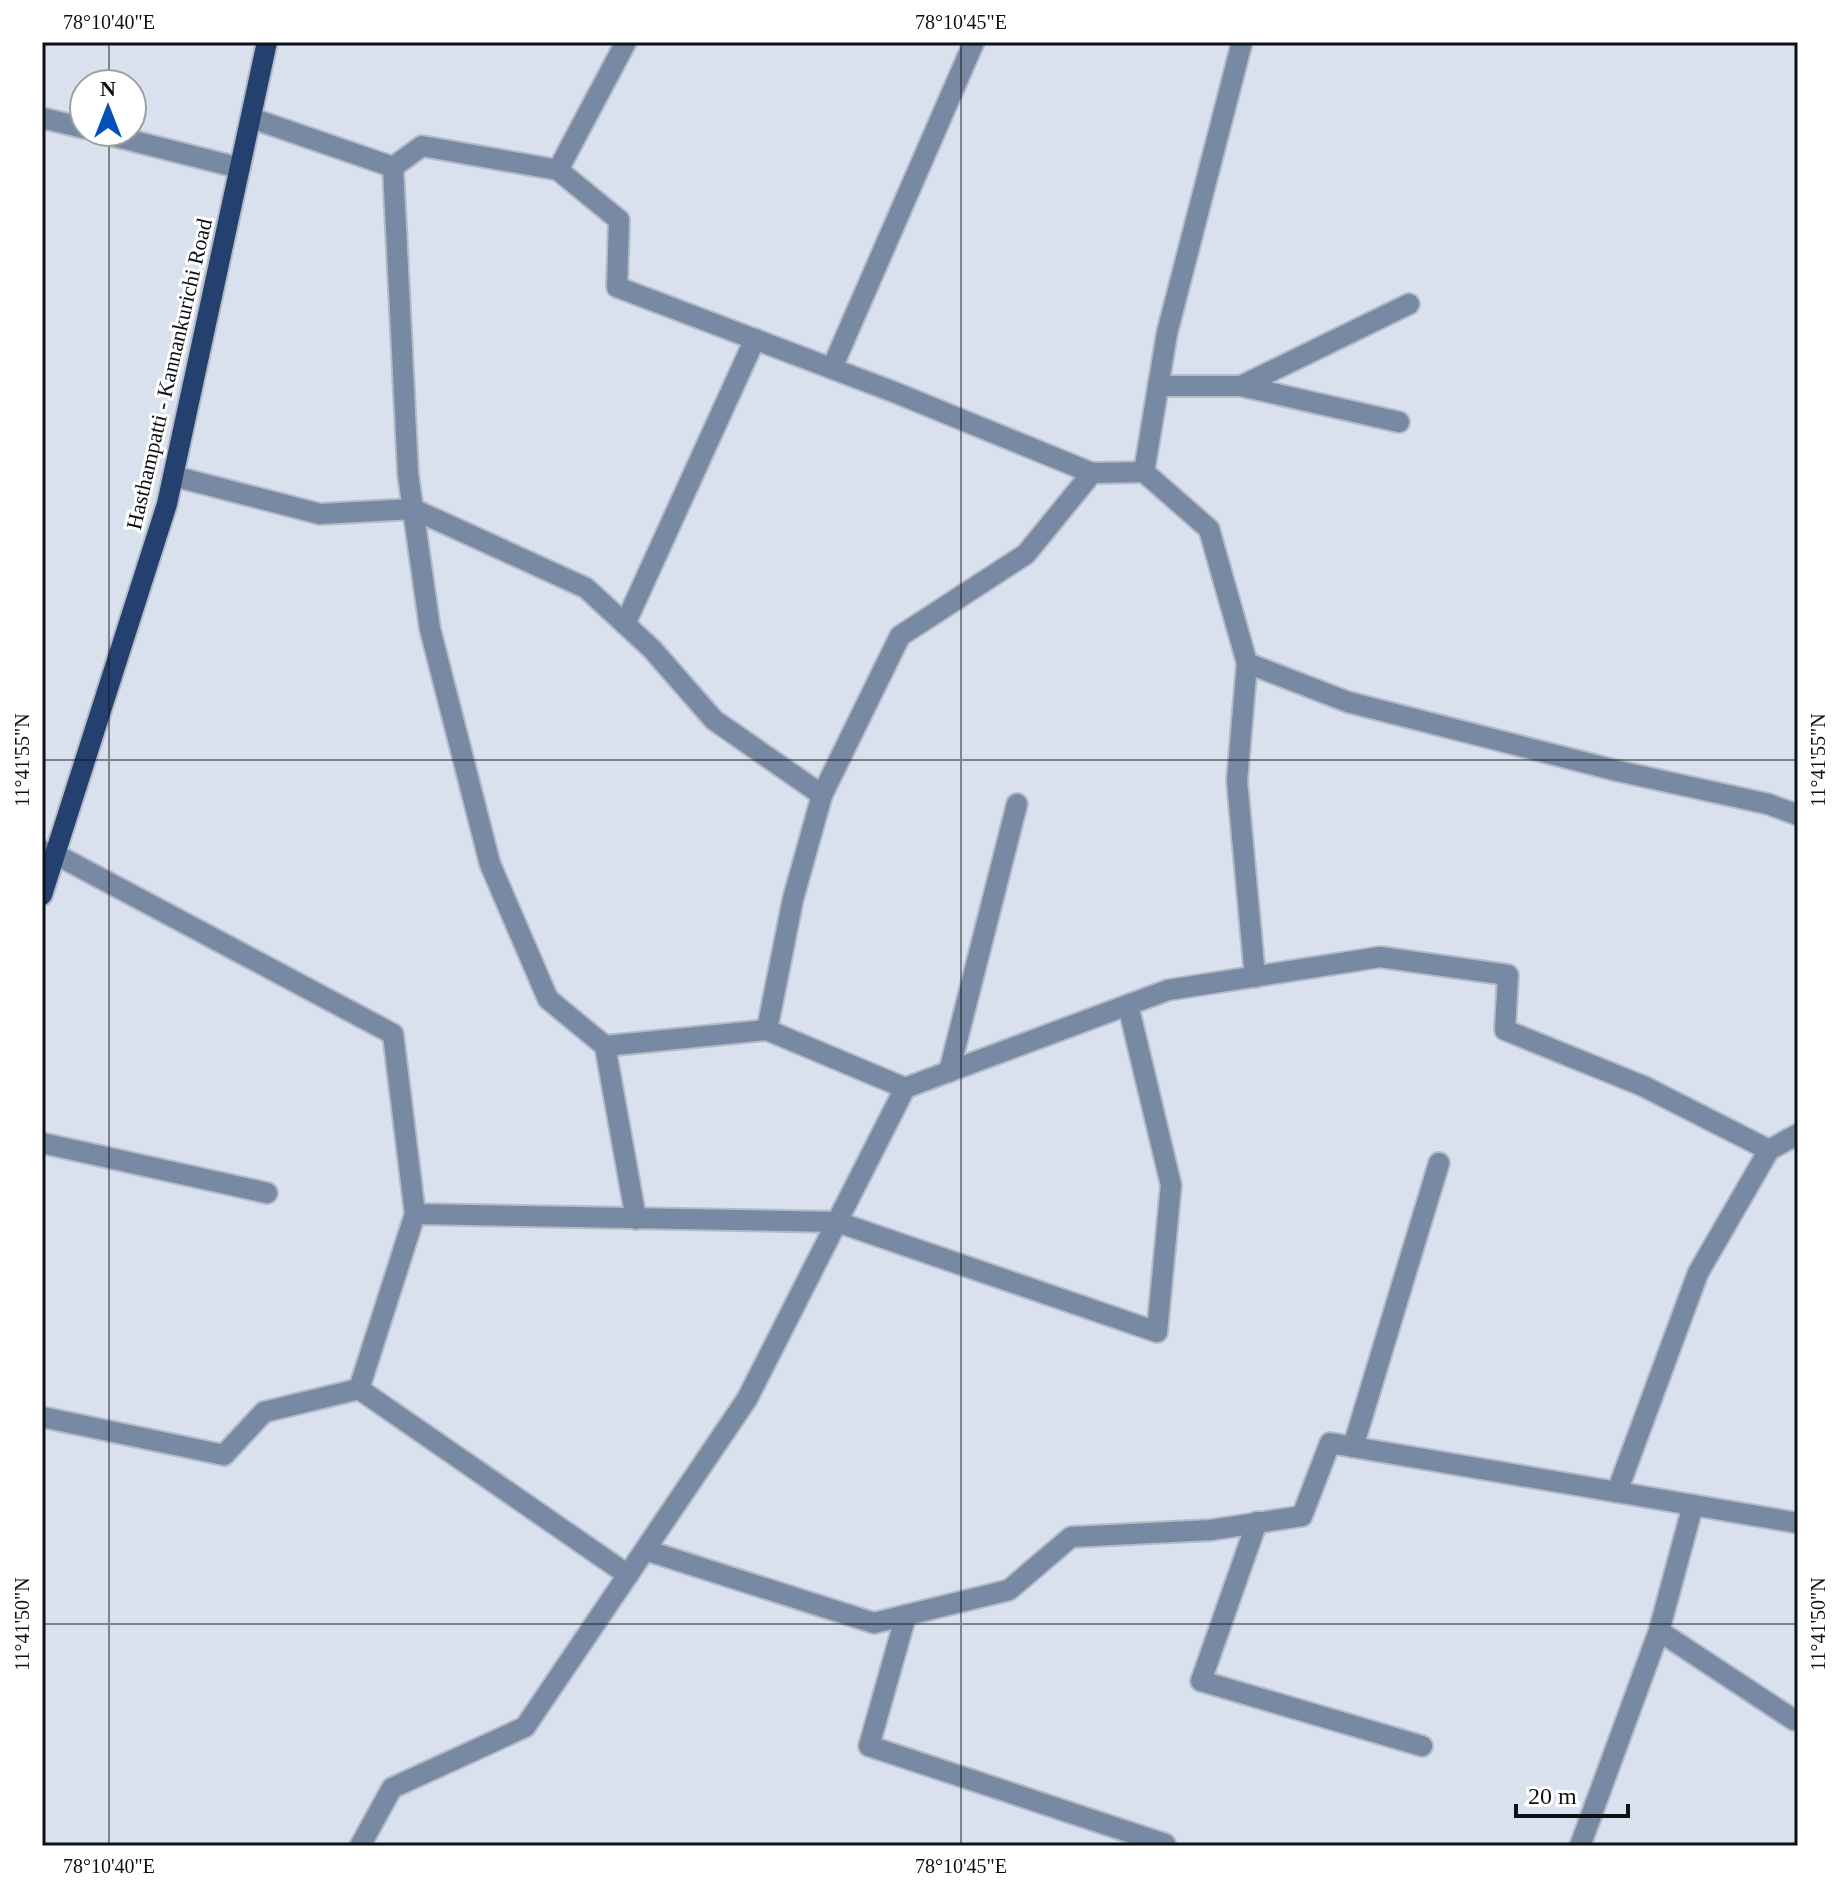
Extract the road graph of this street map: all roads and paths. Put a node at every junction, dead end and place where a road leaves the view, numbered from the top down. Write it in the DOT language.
graph roads {
  1 [pos="267,42"];
  2 [pos="626,42"];
  3 [pos="974,42"];
  4 [pos="1242,42"];
  5 [pos="42,118"];
  6 [pos="251,118"];
  7 [pos="68,124"];
  8 [pos="148,145"];
  9 [pos="393,167"];
  10 [pos="240,168"];
  11 [pos="558,170"];
  12 [pos="1409,304"];
  13 [pos="755,339"];
  14 [pos="832,368"];
  15 [pos="1158,386"];
  16 [pos="1241,386"];
  17 [pos="1399,422"];
  18 [pos="1144,472"];
  19 [pos="1092,473"];
  20 [pos="173,476"];
  21 [pos="413,509"];
  22 [pos="625,624"];
  23 [pos="1247,663"];
  24 [pos="822,795"];
  25 [pos="1017,804"];
  26 [pos="1798,815"];
  27 [pos="48,852"];
  28 [pos="42,895"];
  29 [pos="1255,977"];
  30 [pos="1128,1005"];
  31 [pos="767,1030"];
  32 [pos="605,1046"];
  33 [pos="949,1072"];
  34 [pos="905,1088"];
  35 [pos="1798,1134"];
  36 [pos="42,1143"];
  37 [pos="1769,1150"];
  38 [pos="1439,1163"];
  39 [pos="267,1193"];
  40 [pos="415,1214"];
  41 [pos="636,1219"];
  42 [pos="837,1222"];
  43 [pos="359,1389"];
  44 [pos="42,1417"];
  45 [pos="1353,1447"];
  46 [pos="1617,1492"];
  47 [pos="1693,1505"];
  48 [pos="1257,1522"];
  49 [pos="1798,1523"];
  50 [pos="645,1550"];
  51 [pos="628,1575"];
  52 [pos="906,1615"];
  53 [pos="1659,1631"];
  54 [pos="1794,1720"];
  55 [pos="1422,1746"];
  56 [pos="1165,1844"];
  57 [pos="360,1846"];
  58 [pos="1580,1846"];
  1 -- 6 [label="main road, Hasthampatti - Kannankurichi Road"];
  2 -- 11 [label="street"];
  3 -- 14 [label="street"];
  4 -- 15 [label="street"];
  5 -- 7 [label="street"];
  6 -- 9 [label="street"];
  6 -- 10 [label="main road, Hasthampatti - Kannankurichi Road"];
  8 -- 10 [label="street"];
  9 -- 11 [label="street"];
  9 -- 21 [label="street"];
  10 -- 20 [label="main road, Hasthampatti - Kannankurichi Road"];
  11 -- 13 [label="street"];
  12 -- 16 [label="street"];
  13 -- 14 [label="street"];
  13 -- 22 [label="street"];
  14 -- 19 [label="street"];
  15 -- 16 [label="street"];
  15 -- 18 [label="street"];
  16 -- 17 [label="street"];
  18 -- 19 [label="street"];
  18 -- 23 [label="street"];
  19 -- 24 [label="street"];
  20 -- 21 [label="street"];
  20 -- 27 [label="main road, Hasthampatti - Kannankurichi Road"];
  21 -- 22 [label="street"];
  21 -- 32 [label="street"];
  22 -- 24 [label="street"];
  23 -- 26 [label="street"];
  23 -- 29 [label="street"];
  24 -- 31 [label="street"];
  25 -- 33 [label="street"];
  27 -- 28 [label="main road, Hasthampatti - Kannankurichi Road"];
  27 -- 40 [label="street"];
  29 -- 30 [label="street"];
  29 -- 37 [label="street"];
  30 -- 33 [label="street"];
  30 -- 42 [label="street"];
  31 -- 32 [label="street"];
  31 -- 34 [label="street"];
  32 -- 41 [label="street"];
  33 -- 34 [label="street"];
  34 -- 42 [label="street"];
  35 -- 37 [label="street"];
  36 -- 39 [label="street"];
  37 -- 46 [label="street"];
  38 -- 45 [label="street"];
  40 -- 41 [label="street"];
  40 -- 43 [label="street"];
  41 -- 42 [label="street"];
  42 -- 50 [label="street"];
  43 -- 44 [label="street"];
  43 -- 51 [label="street"];
  45 -- 46 [label="street"];
  45 -- 48 [label="street"];
  46 -- 47 [label="street"];
  47 -- 49 [label="street"];
  47 -- 53 [label="street"];
  48 -- 52 [label="street"];
  48 -- 55 [label="street"];
  50 -- 51 [label="street"];
  50 -- 52 [label="street"];
  51 -- 57 [label="street"];
  52 -- 56 [label="street"];
  53 -- 54 [label="street"];
  53 -- 58 [label="street"];
}
